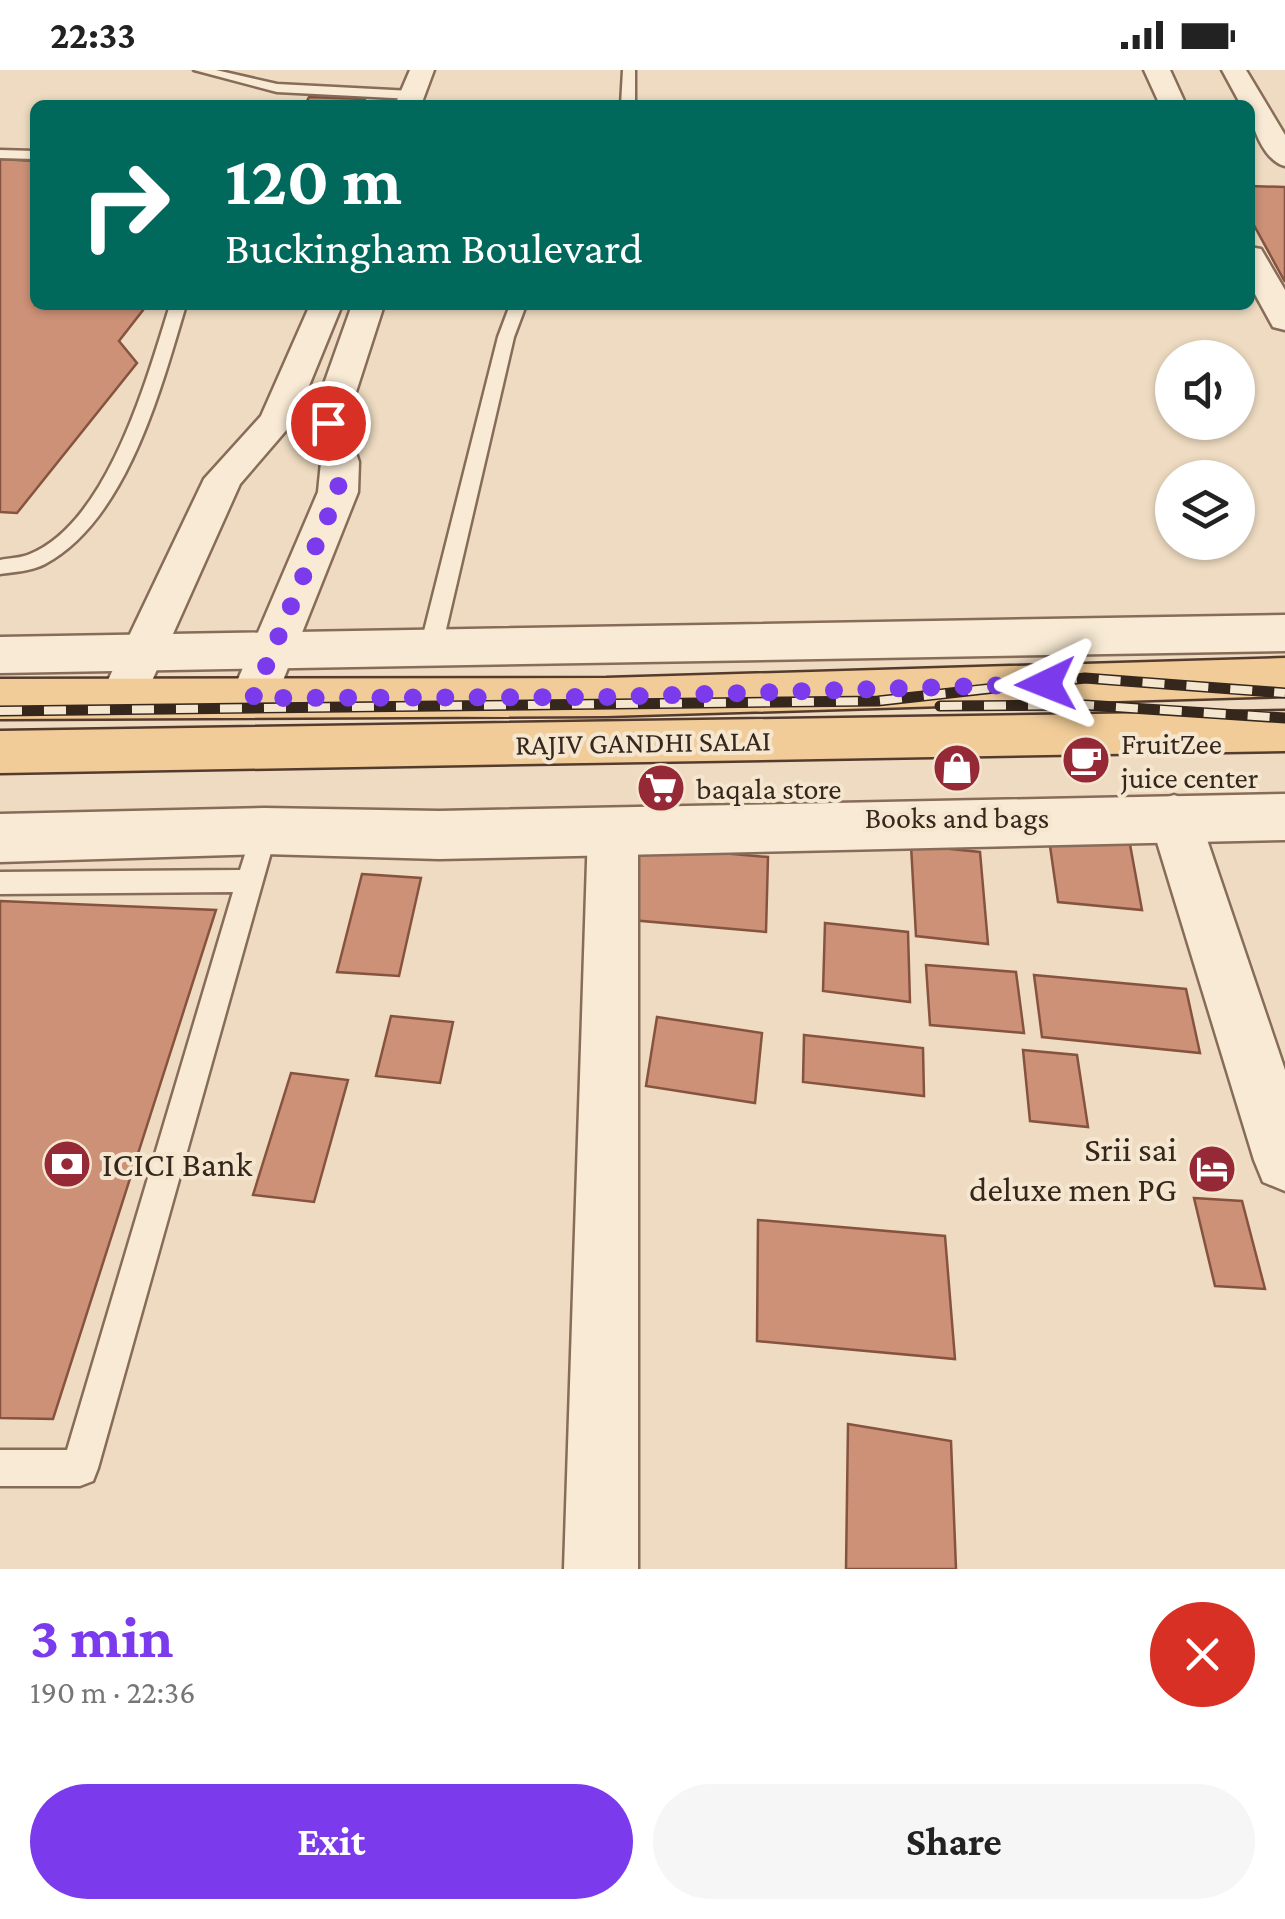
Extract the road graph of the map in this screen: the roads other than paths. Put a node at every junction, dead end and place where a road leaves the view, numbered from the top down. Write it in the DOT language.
graph roads {
  1 [pos="200,70"];
  2 [pos="268,70"];
  3 [pos="422,70"];
  4 [pos="629,70"];
  5 [pos="1157,70"];
  6 [pos="1234,70"];
  7 [pos="1252,70"];
  8 [pos="220,73"];
  9 [pos="258,84"];
  10 [pos="410,100"];
  11 [pos="628,100"];
  12 [pos="1171,100"];
  13 [pos="1248,100"];
  14 [pos="1255,116"];
  15 [pos="1285,121"];
  16 [pos="0,154"];
  17 [pos="30,155"];
  18 [pos="1279,168"];
  19 [pos="1255,265"];
  20 [pos="176,310"];
  21 [pos="324,310"];
  22 [pos="366,310"];
  23 [pos="516,310"];
  24 [pos="1285,320"];
  25 [pos="278,417"];
  26 [pos="328,419"];
  27 [pos="0,567"];
  28 [pos="1285,633"];
  29 [pos="143,652"];
  30 [pos="271,652"];
  31 [pos="430,652"];
  32 [pos="0,655"];
  33 [pos="1285,677"];
  34 [pos="122,698"];
  35 [pos="253,698"];
  36 [pos="0,699"];
  37 [pos="1285,731"];
  38 [pos="0,752"];
  39 [pos="1174,816"];
  40 [pos="1285,817"];
  41 [pos="612,831"];
  42 [pos="0,838"];
  43 [pos="257,856"];
  44 [pos="0,883"];
  45 [pos="1285,1160"];
  46 [pos="0,1468"];
  47 [pos="601,1569"];
  1 -- 8 [label="lane"];
  2 -- 9 [label="lane"];
  3 -- 10 [label="street"];
  4 -- 11 [label="lane"];
  5 -- 12 [label="street"];
  6 -- 13 [label="street"];
  7 -- 15 [label="street"];
  8 -- 9 [label="lane"];
  9 -- 10 [label="lane"];
  14 -- 18 [label="street"];
  16 -- 17 [label="lane"];
  19 -- 24 [label="street"];
  20 -- 27 [label="lane"];
  21 -- 25 [label="street"];
  22 -- 26 [label="street"];
  23 -- 31 [label="lane"];
  25 -- 26 [label="street"];
  25 -- 29 [label="street"];
  26 -- 30 [label="street"];
  28 -- 31 [label="street"];
  29 -- 30 [label="street"];
  29 -- 32 [label="street"];
  29 -- 34 [label="street"];
  30 -- 31 [label="street"];
  30 -- 35 [label="street"];
  33 -- 35 [label="main road, RAJIV GANDHI SALAI"];
  34 -- 35 [label="main road, RAJIV GANDHI SALAI"];
  34 -- 36 [label="main road, RAJIV GANDHI SALAI"];
  37 -- 38 [label="main road, RAJIV GANDHI SALAI"];
  39 -- 40 [label="street"];
  39 -- 41 [label="street"];
  39 -- 45 [label="street"];
  41 -- 43 [label="street"];
  41 -- 47 [label="street"];
  42 -- 43 [label="street"];
  43 -- 44 [label="lane"];
  43 -- 46 [label="lane"];
}
